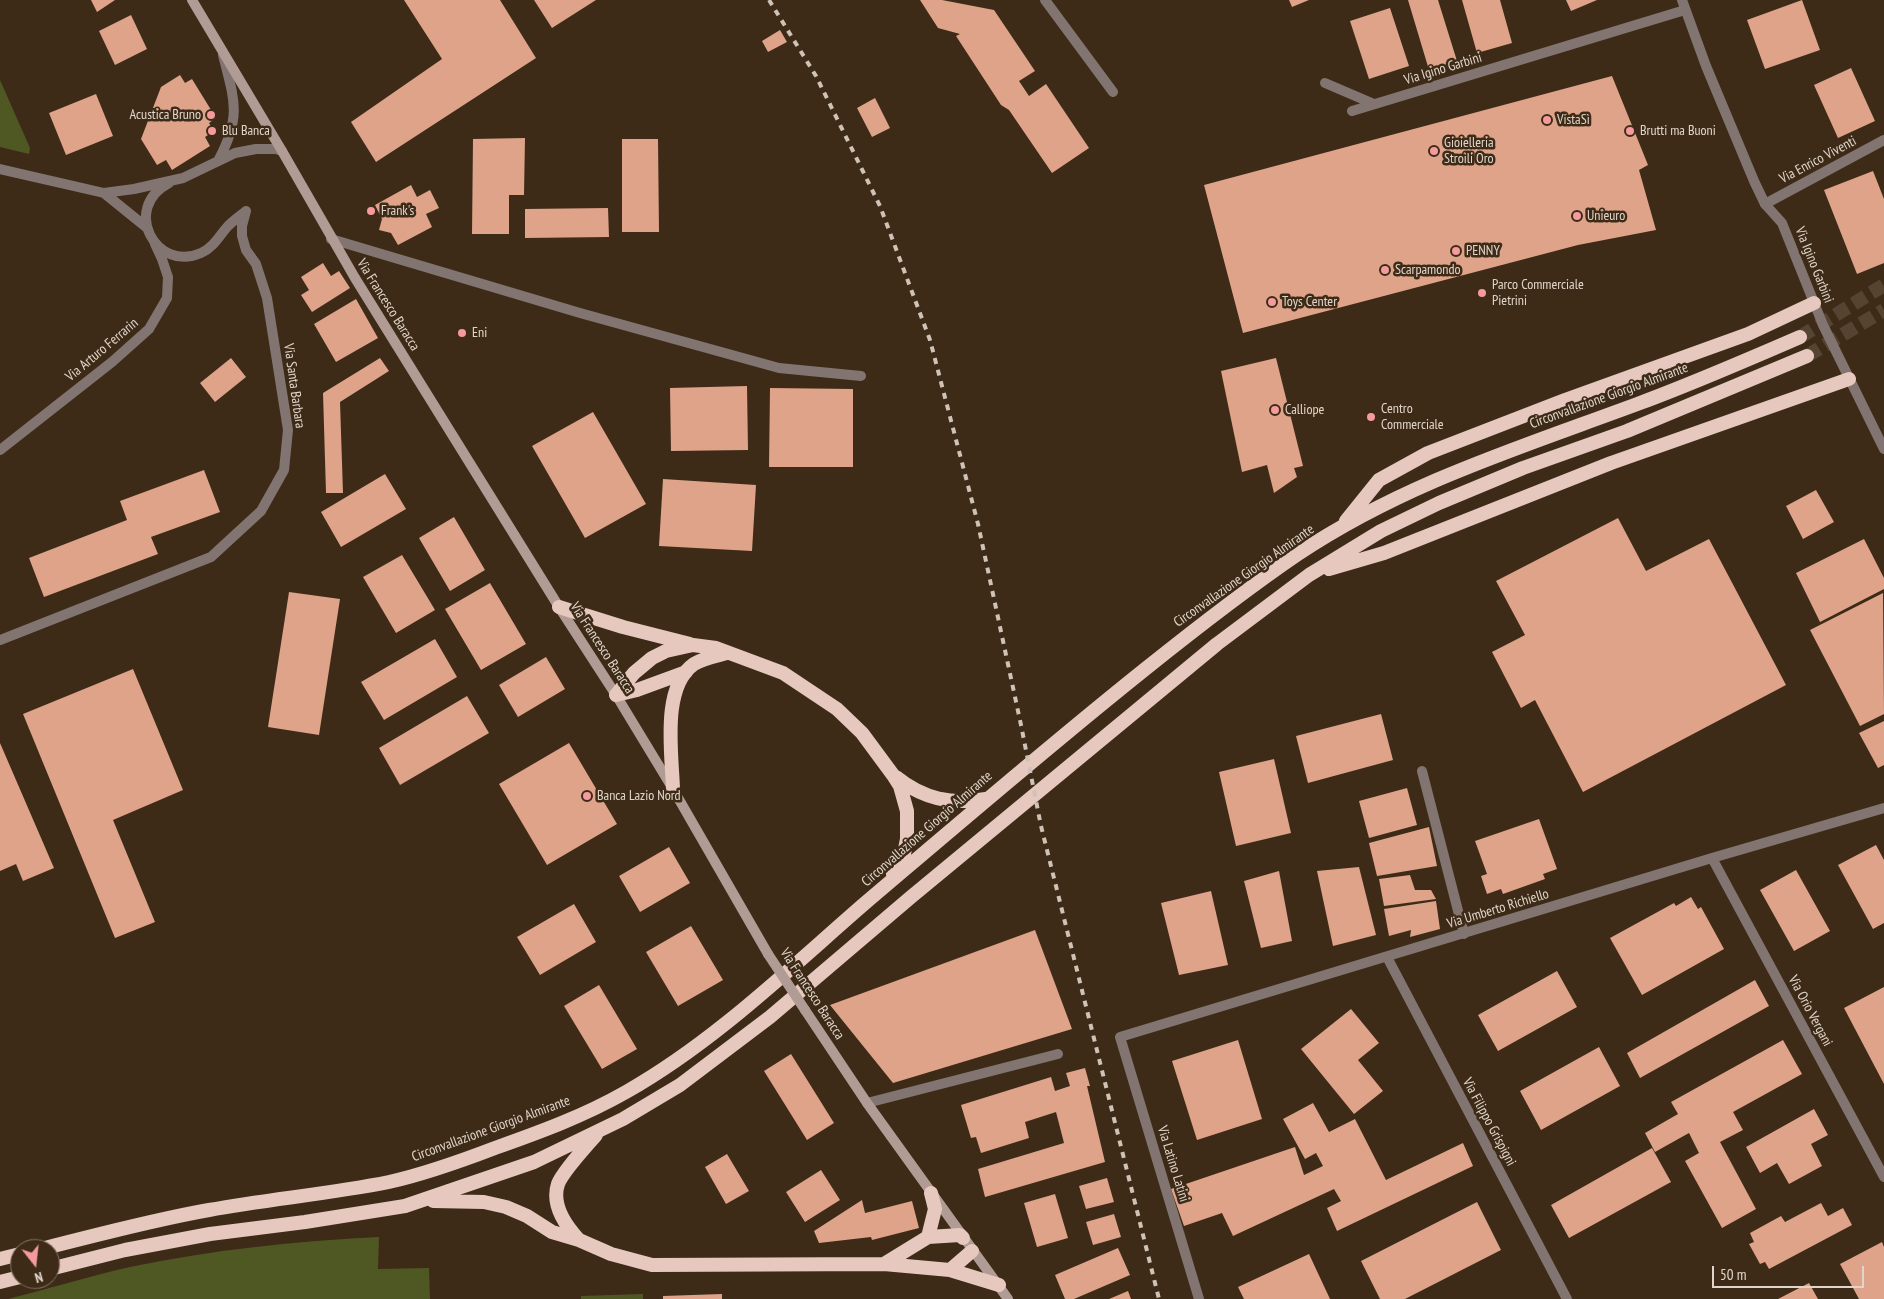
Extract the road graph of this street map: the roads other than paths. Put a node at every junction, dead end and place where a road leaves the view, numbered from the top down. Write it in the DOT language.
graph roads {
  1 [pos="192,0"];
  2 [pos="1044,0"];
  3 [pos="1684,5"];
  4 [pos="221,49"];
  5 [pos="1325,84"];
  6 [pos="1113,92"];
  7 [pos="1374,104"];
  8 [pos="1352,111"];
  9 [pos="1884,140"];
  10 [pos="282,151"];
  11 [pos="219,159"];
  12 [pos="0,169"];
  13 [pos="174,180"];
  14 [pos="104,193"];
  15 [pos="1765,204"];
  16 [pos="146,227"];
  17 [pos="332,239"];
  18 [pos="154,244"];
  19 [pos="1814,304"];
  20 [pos="1800,337"];
  21 [pos="1807,356"];
  22 [pos="861,376"];
  23 [pos="1849,380"];
  24 [pos="1884,449"];
  25 [pos="0,450"];
  26 [pos="1339,529"];
  27 [pos="1309,575"];
  28 [pos="559,607"];
  29 [pos="0,640"];
  30 [pos="693,645"];
  31 [pos="727,653"];
  32 [pos="686,672"];
  33 [pos="616,695"];
  34 [pos="1422,771"];
  35 [pos="893,775"];
  36 [pos="673,789"];
  37 [pos="986,799"];
  38 [pos="1884,808"];
  39 [pos="1712,858"];
  40 [pos="878,892"];
  41 [pos="1464,934"];
  42 [pos="1386,958"];
  43 [pos="1120,1037"];
  44 [pos="1058,1054"];
  45 [pos="867,1104"];
  46 [pos="599,1131"];
  47 [pos="1884,1177"];
  48 [pos="931,1193"];
  49 [pos="405,1206"];
  50 [pos="928,1237"];
  51 [pos="963,1238"];
  52 [pos="579,1240"];
  53 [pos="60,1244"];
  54 [pos="972,1251"];
  55 [pos="884,1264"];
  56 [pos="60,1267"];
  57 [pos="950,1270"];
  58 [pos="999,1285"];
  59 [pos="1008,1299"];
  60 [pos="1199,1299"];
  61 [pos="1567,1299"];
  1 -- 4 [label="main road, Via Francesco Baracca"];
  2 -- 6 [label="street"];
  3 -- 7 [label="street, Via Igino Garbini"];
  3 -- 15 [label="street, Via Igino Garbini"];
  4 -- 10 [label="main road, Via Francesco Baracca"];
  4 -- 11 [label="street"];
  5 -- 7 [label="street"];
  7 -- 8 [label="street, Via Igino Garbini"];
  9 -- 15 [label="street, Via Enrico Viventi"];
  10 -- 11 [label="street"];
  10 -- 17 [label="main road, Via Francesco Baracca"];
  11 -- 13 [label="street"];
  12 -- 14 [label="street"];
  13 -- 14 [label="street"];
  13 -- 16 [label="street"];
  14 -- 16 [label="street"];
  15 -- 19 [label="street, Via Igino Garbini"];
  16 -- 18 [label="street, Via Arturo Ferrarin"];
  17 -- 22 [label="street"];
  17 -- 28 [label="main road, Via Francesco Baracca"];
  18 -- 25 [label="street, Via Arturo Ferrarin"];
  18 -- 29 [label="street, Via Santa Barbara"];
  19 -- 23 [label="street, Via Igino Garbini"];
  19 -- 26 [label="highway"];
  20 -- 26 [label="highway, Circonvallazione Giorgio Almirante"];
  21 -- 27 [label="highway"];
  23 -- 24 [label="street, Via Igino Garbini"];
  23 -- 27 [label="highway"];
  26 -- 37 [label="highway, Circonvallazione Giorgio Almirante"];
  27 -- 46 [label="highway"];
  28 -- 30 [label="highway"];
  28 -- 33 [label="main road, Via Francesco Baracca"];
  30 -- 31 [label="highway"];
  30 -- 33 [label="highway"];
  31 -- 32 [label="highway"];
  31 -- 35 [label="highway"];
  32 -- 33 [label="highway"];
  32 -- 36 [label="highway"];
  33 -- 36 [label="main road, Via Francesco Baracca"];
  34 -- 41 [label="street"];
  35 -- 37 [label="highway"];
  35 -- 40 [label="highway"];
  36 -- 45 [label="main road, Via Francesco Baracca, bridge"];
  37 -- 40 [label="highway, Circonvallazione Giorgio Almirante"];
  38 -- 39 [label="street, Via Umberto Richiello"];
  39 -- 41 [label="street, Via Umberto Richiello"];
  39 -- 47 [label="street, Via Orio Vergani"];
  40 -- 53 [label="highway, Circonvallazione Giorgio Almirante"];
  41 -- 42 [label="street, Via Umberto Richiello"];
  42 -- 43 [label="street, Via Umberto Richiello"];
  42 -- 61 [label="street, Via Filippo Grispigni"];
  43 -- 60 [label="street, Via Latino Latini"];
  44 -- 45 [label="street"];
  45 -- 48 [label="main road, Via Francesco Baracca"];
  46 -- 49 [label="highway"];
  46 -- 52 [label="highway"];
  48 -- 50 [label="highway"];
  48 -- 51 [label="main road, Via Francesco Baracca"];
  49 -- 52 [label="highway"];
  49 -- 56 [label="highway"];
  50 -- 51 [label="highway"];
  50 -- 55 [label="highway"];
  51 -- 54 [label="main road, Via Francesco Baracca"];
  52 -- 55 [label="highway"];
  54 -- 57 [label="highway"];
  54 -- 58 [label="main road, Via Francesco Baracca"];
  55 -- 57 [label="highway"];
  57 -- 58 [label="highway"];
  58 -- 59 [label="main road, Via Francesco Baracca"];
}
